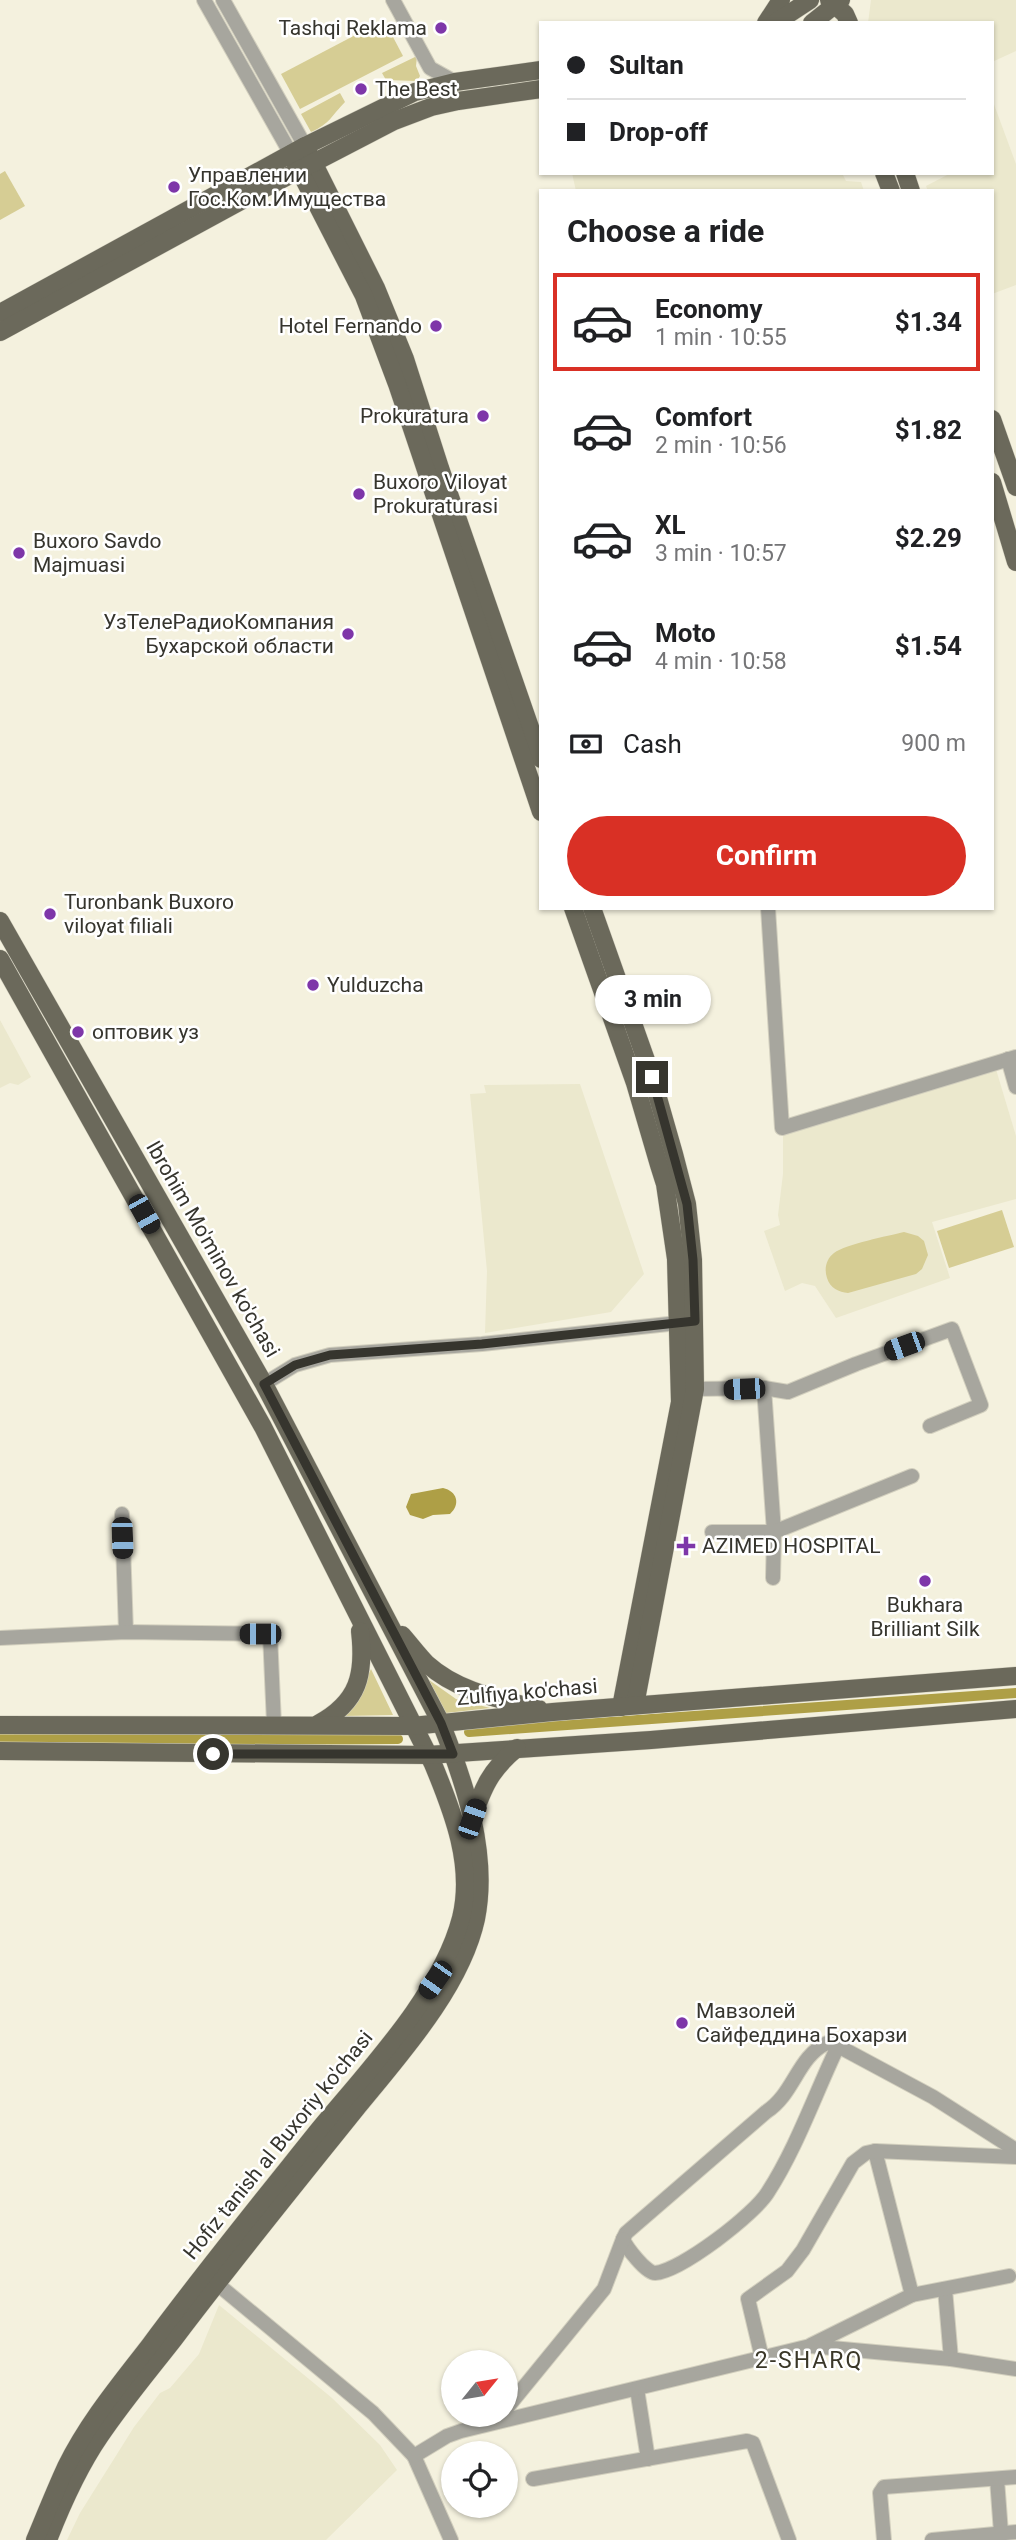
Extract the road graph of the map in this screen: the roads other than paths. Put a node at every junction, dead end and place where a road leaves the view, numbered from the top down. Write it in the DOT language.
graph roads {
  1 [pos="204,0"];
  2 [pos="223,0"];
  3 [pos="393,0"];
  4 [pos="781,0"];
  5 [pos="810,0"];
  6 [pos="834,7"];
  7 [pos="767,21"];
  8 [pos="778,21"];
  9 [pos="815,21"];
  10 [pos="848,21"];
  11 [pos="539,71"];
  12 [pos="455,82"];
  13 [pos="539,89"];
  14 [pos="298,150"];
  15 [pos="307,166"];
  16 [pos="0,313"];
  17 [pos="0,332"];
  18 [pos="994,425"];
  19 [pos="1016,487"];
  20 [pos="994,489"];
  21 [pos="1016,562"];
  22 [pos="482,613"];
  23 [pos="539,754"];
  24 [pos="539,805"];
  25 [pos="574,910"];
  26 [pos="593,910"];
  27 [pos="768,910"];
  28 [pos="0,921"];
  29 [pos="0,959"];
  30 [pos="1012,1058"];
  31 [pos="1016,1087"];
  32 [pos="686,1322"];
  33 [pos="264,1384"];
  34 [pos="764,1388"];
  35 [pos="689,1397"];
  36 [pos="281,1418"];
  37 [pos="930,1426"];
  38 [pos="263,1427"];
  39 [pos="912,1476"];
  40 [pos="121,1514"];
  41 [pos="712,1532"];
  42 [pos="774,1532"];
  43 [pos="773,1578"];
  44 [pos="382,1612"];
  45 [pos="358,1617"];
  46 [pos="126,1632"];
  47 [pos="0,1638"];
  48 [pos="1016,1676"];
  49 [pos="628,1706"];
  50 [pos="1016,1709"];
  51 [pos="553,1712"];
  52 [pos="441,1723"];
  53 [pos="274,1724"];
  54 [pos="0,1725"];
  55 [pos="316,1725"];
  56 [pos="412,1726"];
  57 [pos="517,1748"];
  58 [pos="0,1751"];
  59 [pos="453,1754"];
  60 [pos="428,1755"];
  61 [pos="472,1819"];
  62 [pos="838,2046"];
  63 [pos="1016,2150"];
  64 [pos="875,2151"];
  65 [pos="1016,2157"];
  66 [pos="623,2238"];
  67 [pos="1009,2276"];
  68 [pos="210,2278"];
  69 [pos="946,2289"];
  70 [pos="912,2295"];
  71 [pos="810,2346"];
  72 [pos="762,2358"];
  73 [pos="951,2359"];
  74 [pos="1016,2369"];
  75 [pos="637,2389"];
  76 [pos="518,2394"];
  77 [pos="518,2415"];
  78 [pos="474,2427"];
  79 [pos="414,2456"];
  80 [pos="648,2459"];
  81 [pos="1016,2477"];
  82 [pos="533,2479"];
  83 [pos="997,2479"];
  84 [pos="1009,2533"];
  85 [pos="35,2540"];
  86 [pos="48,2540"];
  87 [pos="451,2540"];
  88 [pos="789,2540"];
  89 [pos="884,2540"];
  90 [pos="932,2540"];
  1 -- 14 [label="street"];
  2 -- 14 [label="street"];
  3 -- 12 [label="street"];
  4 -- 7 [label="main road"];
  5 -- 8 [label="main road"];
  6 -- 9 [label="main road"];
  6 -- 10 [label="main road"];
  11 -- 12 [label="main road"];
  12 -- 14 [label="main road"];
  13 -- 15 [label="main road"];
  14 -- 15 [label="main road"];
  14 -- 16 [label="main road"];
  15 -- 17 [label="main road"];
  15 -- 22 [label="main road"];
  18 -- 19 [label="main road"];
  20 -- 21 [label="main road"];
  22 -- 23 [label="main road"];
  22 -- 24 [label="main road"];
  25 -- 32 [label="main road"];
  26 -- 32 [label="main road"];
  27 -- 30 [label="street"];
  28 -- 33 [label="main road, Ibrohim Mo'minov ko'chasi"];
  29 -- 38 [label="main road, Ibrohim Mo'minov ko'chasi"];
  30 -- 31 [label="street"];
  32 -- 33 [label="street"];
  32 -- 35 [label="main road"];
  33 -- 36 [label="main road, Ibrohim Mo'minov ko'chasi"];
  34 -- 35 [label="street"];
  34 -- 37 [label="street"];
  34 -- 42 [label="street"];
  35 -- 49 [label="main road"];
  36 -- 38 [label="main road"];
  36 -- 44 [label="main road, Ibrohim Mo'minov ko'chasi"];
  38 -- 45 [label="main road, Ibrohim Mo'minov ko'chasi"];
  39 -- 42 [label="street"];
  40 -- 46 [label="street"];
  41 -- 42 [label="street"];
  42 -- 43 [label="street"];
  44 -- 51 [label="main road"];
  44 -- 52 [label="main road, Ibrohim Mo'minov ko'chasi"];
  45 -- 55 [label="main road"];
  45 -- 56 [label="main road, Ibrohim Mo'minov ko'chasi"];
  46 -- 47 [label="street"];
  46 -- 53 [label="street"];
  48 -- 49 [label="main road, Zulfiya ko'chasi"];
  49 -- 51 [label="main road, Zulfiya ko'chasi"];
  50 -- 57 [label="main road"];
  51 -- 52 [label="main road, Zulfiya ko'chasi"];
  52 -- 56 [label="main road, Zulfiya ko'chasi"];
  52 -- 59 [label="main road, Ibrohim Mo'minov ko'chasi"];
  53 -- 54 [label="main road, Zulfiya ko'chasi"];
  53 -- 55 [label="main road, Zulfiya ko'chasi"];
  55 -- 56 [label="main road, Zulfiya ko'chasi"];
  56 -- 60 [label="main road, Ibrohim Mo'minov ko'chasi"];
  57 -- 59 [label="main road"];
  57 -- 61 [label="main road"];
  58 -- 60 [label="main road"];
  59 -- 60 [label="main road"];
  59 -- 61 [label="main road, Hofiz tanish al Buxoriy ko'chasi"];
  60 -- 68 [label="main road, Hofiz tanish al Buxoriy ko'chasi"];
  61 -- 68 [label="main road, Hofiz tanish al Buxoriy ko'chasi"];
  62 -- 63 [label="street"];
  62 -- 66 [label="street"];
  62 -- 66 [label="street"];
  64 -- 65 [label="street"];
  64 -- 70 [label="street"];
  64 -- 72 [label="street"];
  66 -- 76 [label="street"];
  67 -- 69 [label="street"];
  68 -- 79 [label="street"];
  68 -- 85 [label="main road, Hofiz tanish al Buxoriy ko'chasi"];
  68 -- 86 [label="main road, Hofiz tanish al Buxoriy ko'chasi"];
  69 -- 70 [label="street"];
  69 -- 73 [label="street"];
  70 -- 71 [label="street"];
  71 -- 72 [label="street"];
  71 -- 73 [label="street"];
  72 -- 75 [label="street"];
  73 -- 74 [label="street"];
  75 -- 77 [label="street"];
  75 -- 80 [label="street"];
  78 -- 79 [label="street"];
  79 -- 87 [label="street"];
  80 -- 82 [label="street"];
  80 -- 88 [label="street"];
  81 -- 83 [label="street"];
  83 -- 84 [label="street"];
  83 -- 89 [label="street"];
  84 -- 90 [label="street"];
}
